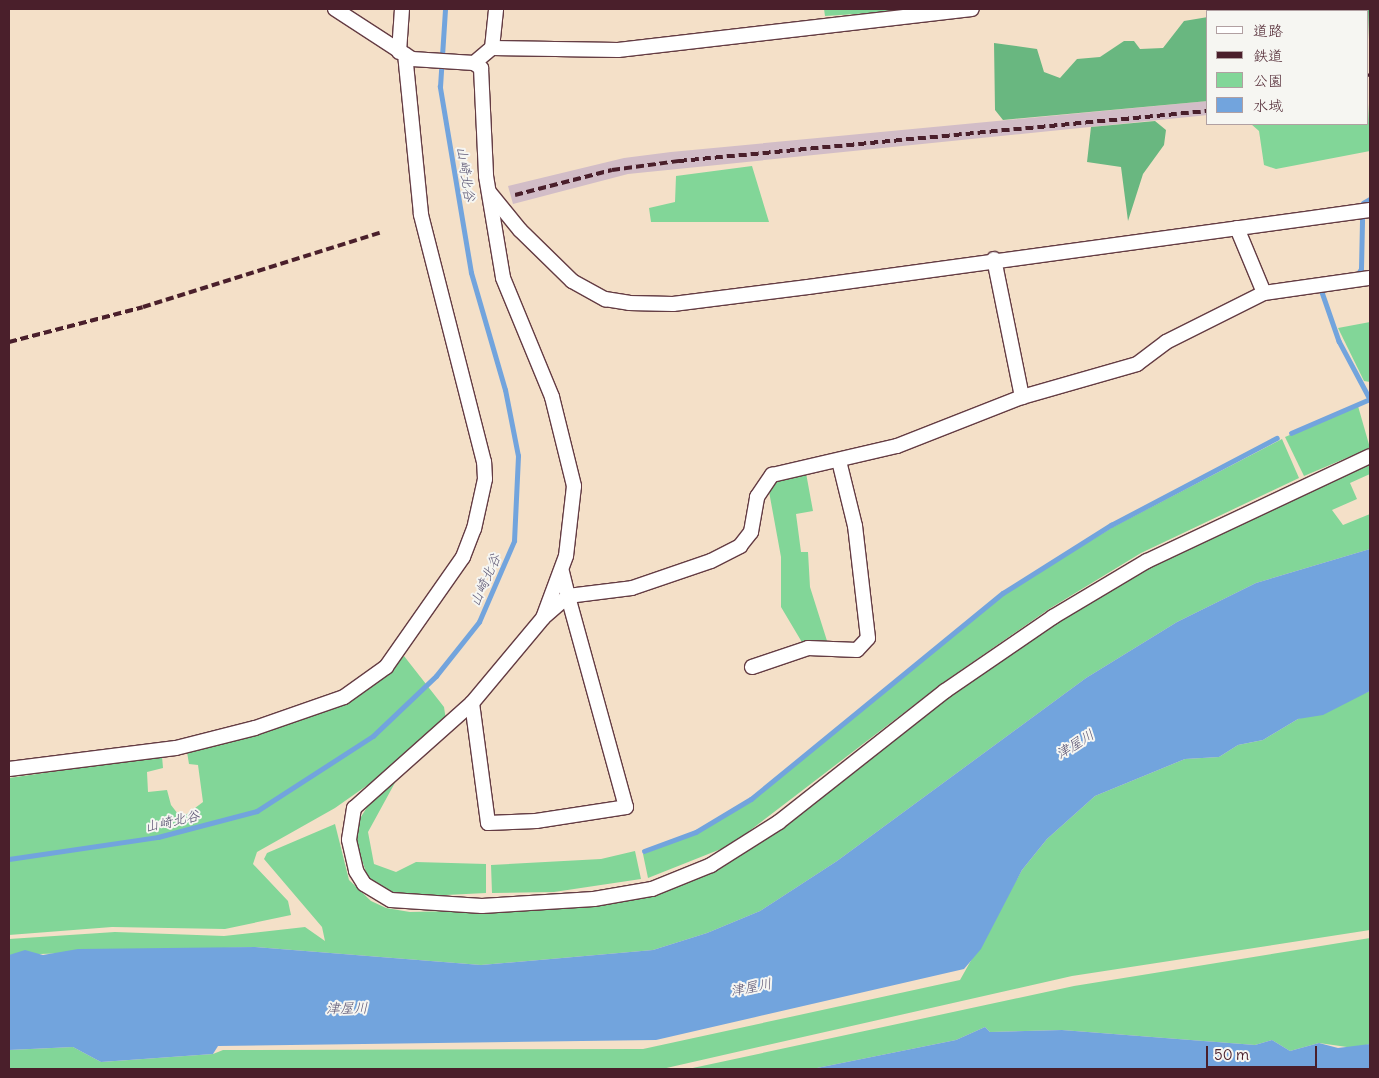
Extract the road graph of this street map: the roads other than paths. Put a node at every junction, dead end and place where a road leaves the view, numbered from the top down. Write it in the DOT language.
graph roads {
  1 [pos="335,9"];
  2 [pos="402,9"];
  3 [pos="496,9"];
  4 [pos="972,9"];
  5 [pos="492,48"];
  6 [pos="405,55"];
  7 [pos="474,63"];
  8 [pos="488,191"];
  9 [pos="1370,210"];
  10 [pos="1237,228"];
  11 [pos="994,259"];
  12 [pos="1370,278"];
  13 [pos="1264,293"];
  14 [pos="1022,397"];
  15 [pos="1370,456"];
  16 [pos="839,461"];
  17 [pos="562,572"];
  18 [pos="568,596"];
  19 [pos="543,618"];
  20 [pos="752,667"];
  21 [pos="472,703"];
  22 [pos="9,769"];
  1 -- 6 [label="street"];
  2 -- 6 [label="street"];
  3 -- 5 [label="street"];
  4 -- 5 [label="street"];
  5 -- 7 [label="street"];
  6 -- 7 [label="street"];
  6 -- 22 [label="street"];
  7 -- 8 [label="street"];
  8 -- 11 [label="street"];
  8 -- 17 [label="street"];
  9 -- 10 [label="street"];
  10 -- 11 [label="street"];
  10 -- 13 [label="street"];
  11 -- 14 [label="street"];
  12 -- 13 [label="street"];
  13 -- 14 [label="street"];
  14 -- 16 [label="street"];
  15 -- 21 [label="street"];
  16 -- 18 [label="street"];
  16 -- 20 [label="street"];
  17 -- 18 [label="street"];
  17 -- 19 [label="street"];
  18 -- 19 [label="street"];
  18 -- 21 [label="street"];
  19 -- 21 [label="street"];
}
